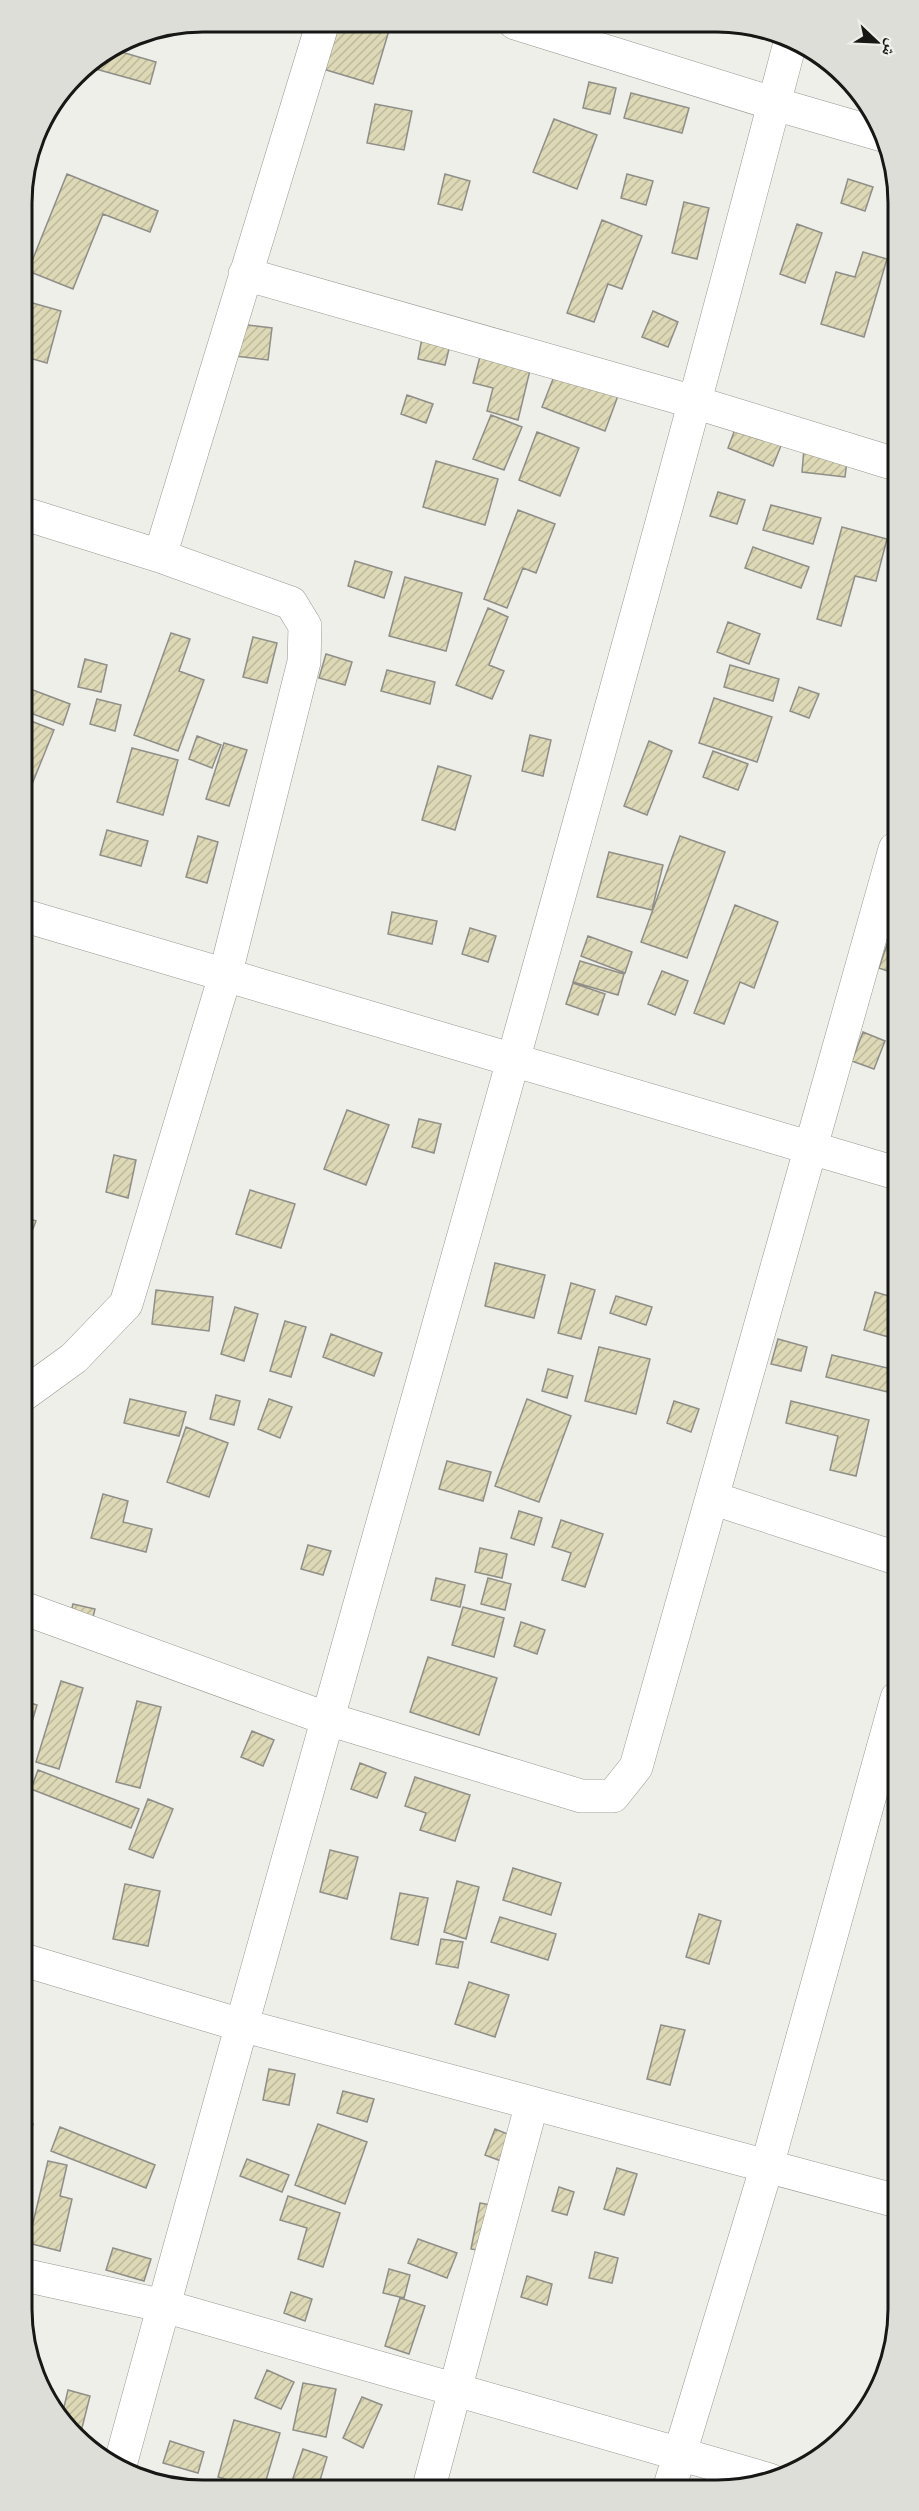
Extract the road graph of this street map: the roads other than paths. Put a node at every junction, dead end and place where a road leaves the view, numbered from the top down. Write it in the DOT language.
graph roads {
  1 [pos="320,32"];
  2 [pos="544,32"];
  3 [pos="789,48"];
  4 [pos="774,104"];
  5 [pos="872,132"];
  6 [pos="245,274"];
  7 [pos="694,402"];
  8 [pos="888,462"];
  9 [pos="32,516"];
  10 [pos="160,556"];
  11 [pos="888,878"];
  12 [pos="32,918"];
  13 [pos="225,976"];
  14 [pos="515,1062"];
  15 [pos="811,1149"];
  16 [pos="888,1171"];
  17 [pos="31,1389"];
  18 [pos="712,1498"];
  19 [pos="887,1555"];
  20 [pos="31,1611"];
  21 [pos="328,1719"];
  22 [pos="887,1733"];
  23 [pos="31,1962"];
  24 [pos="241,2025"];
  25 [pos="532,2103"];
  26 [pos="767,2166"];
  27 [pos="887,2198"];
  28 [pos="31,2277"];
  29 [pos="164,2306"];
  30 [pos="455,2389"];
  31 [pos="680,2454"];
  32 [pos="122,2459"];
  33 [pos="754,2475"];
  34 [pos="431,2480"];
  35 [pos="672,2480"];
  1 -- 6 [label="street"];
  2 -- 4 [label="street"];
  3 -- 4 [label="street"];
  4 -- 5 [label="street"];
  4 -- 7 [label="street"];
  6 -- 7 [label="street"];
  6 -- 10 [label="street"];
  7 -- 8 [label="street"];
  7 -- 14 [label="street"];
  9 -- 10 [label="street"];
  10 -- 13 [label="street"];
  11 -- 15 [label="street"];
  12 -- 13 [label="street"];
  13 -- 14 [label="street"];
  13 -- 17 [label="street"];
  14 -- 15 [label="street"];
  14 -- 21 [label="street"];
  15 -- 16 [label="street"];
  15 -- 18 [label="street"];
  18 -- 19 [label="street"];
  18 -- 21 [label="street"];
  20 -- 21 [label="street"];
  21 -- 24 [label="street"];
  22 -- 26 [label="street"];
  23 -- 24 [label="street"];
  24 -- 25 [label="street"];
  24 -- 29 [label="street"];
  25 -- 26 [label="street"];
  25 -- 30 [label="street"];
  26 -- 27 [label="street"];
  26 -- 31 [label="street"];
  28 -- 29 [label="street"];
  29 -- 30 [label="street"];
  29 -- 32 [label="street"];
  30 -- 31 [label="street"];
  30 -- 34 [label="street"];
  31 -- 33 [label="street"];
  31 -- 35 [label="street"];
}
